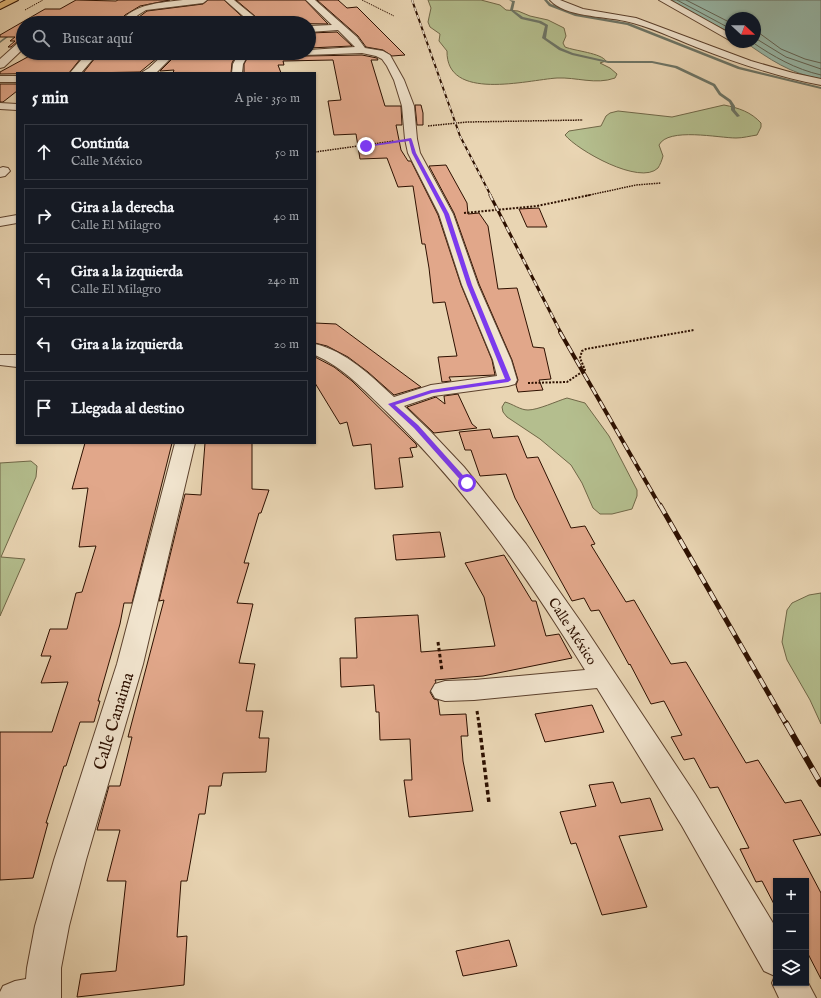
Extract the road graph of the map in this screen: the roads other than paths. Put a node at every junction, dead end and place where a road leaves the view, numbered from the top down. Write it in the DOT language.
graph roads {
  1 [pos="14,0"];
  2 [pos="203,0"];
  3 [pos="229,0"];
  4 [pos="310,0"];
  5 [pos="554,0"];
  6 [pos="663,0"];
  7 [pos="0,6"];
  8 [pos="131,16"];
  9 [pos="248,16"];
  10 [pos="341,27"];
  11 [pos="316,29"];
  12 [pos="725,34"];
  13 [pos="725,39"];
  14 [pos="690,42"];
  15 [pos="16,50"];
  16 [pos="362,50"];
  17 [pos="316,53"];
  18 [pos="751,53"];
  19 [pos="87,60"];
  20 [pos="164,60"];
  21 [pos="240,60"];
  22 [pos="0,65"];
  23 [pos="770,70"];
  24 [pos="76,72"];
  25 [pos="148,72"];
  26 [pos="237,72"];
  27 [pos="0,79"];
  28 [pos="16,79"];
  29 [pos="821,82"];
  30 [pos="0,106"];
  31 [pos="16,107"];
  32 [pos="16,219"];
  33 [pos="0,222"];
  34 [pos="316,350"];
  35 [pos="0,360"];
  36 [pos="16,361"];
  37 [pos="391,404"];
  38 [pos="185,444"];
  39 [pos="604,678"];
  40 [pos="445,691"];
  41 [pos="773,955"];
  42 [pos="791,986"];
  43 [pos="34,997"];
  44 [pos="798,998"];
  1 -- 7 [label="highway"];
  2 -- 8 [label="street"];
  3 -- 9 [label="street"];
  4 -- 10 [label="street"];
  5 -- 14 [label="street"];
  6 -- 12 [label="street"];
  10 -- 11 [label="street"];
  10 -- 16 [label="street"];
  13 -- 14 [label="street"];
  14 -- 23 [label="street"];
  15 -- 22 [label="street"];
  16 -- 17 [label="street"];
  16 -- 37 [label="street"];
  18 -- 23 [label="street"];
  19 -- 24 [label="street"];
  20 -- 25 [label="street"];
  21 -- 26 [label="street"];
  23 -- 29 [label="street"];
  27 -- 28 [label="street"];
  30 -- 31 [label="street"];
  32 -- 33 [label="street"];
  34 -- 37 [label="street, Calle México"];
  35 -- 36 [label="street"];
  37 -- 39 [label="street, Calle México"];
  38 -- 43 [label="street, Calle Canaima"];
  39 -- 40 [label="street"];
  39 -- 41 [label="street, Calle México"];
  42 -- 44 [label="street"];
}
